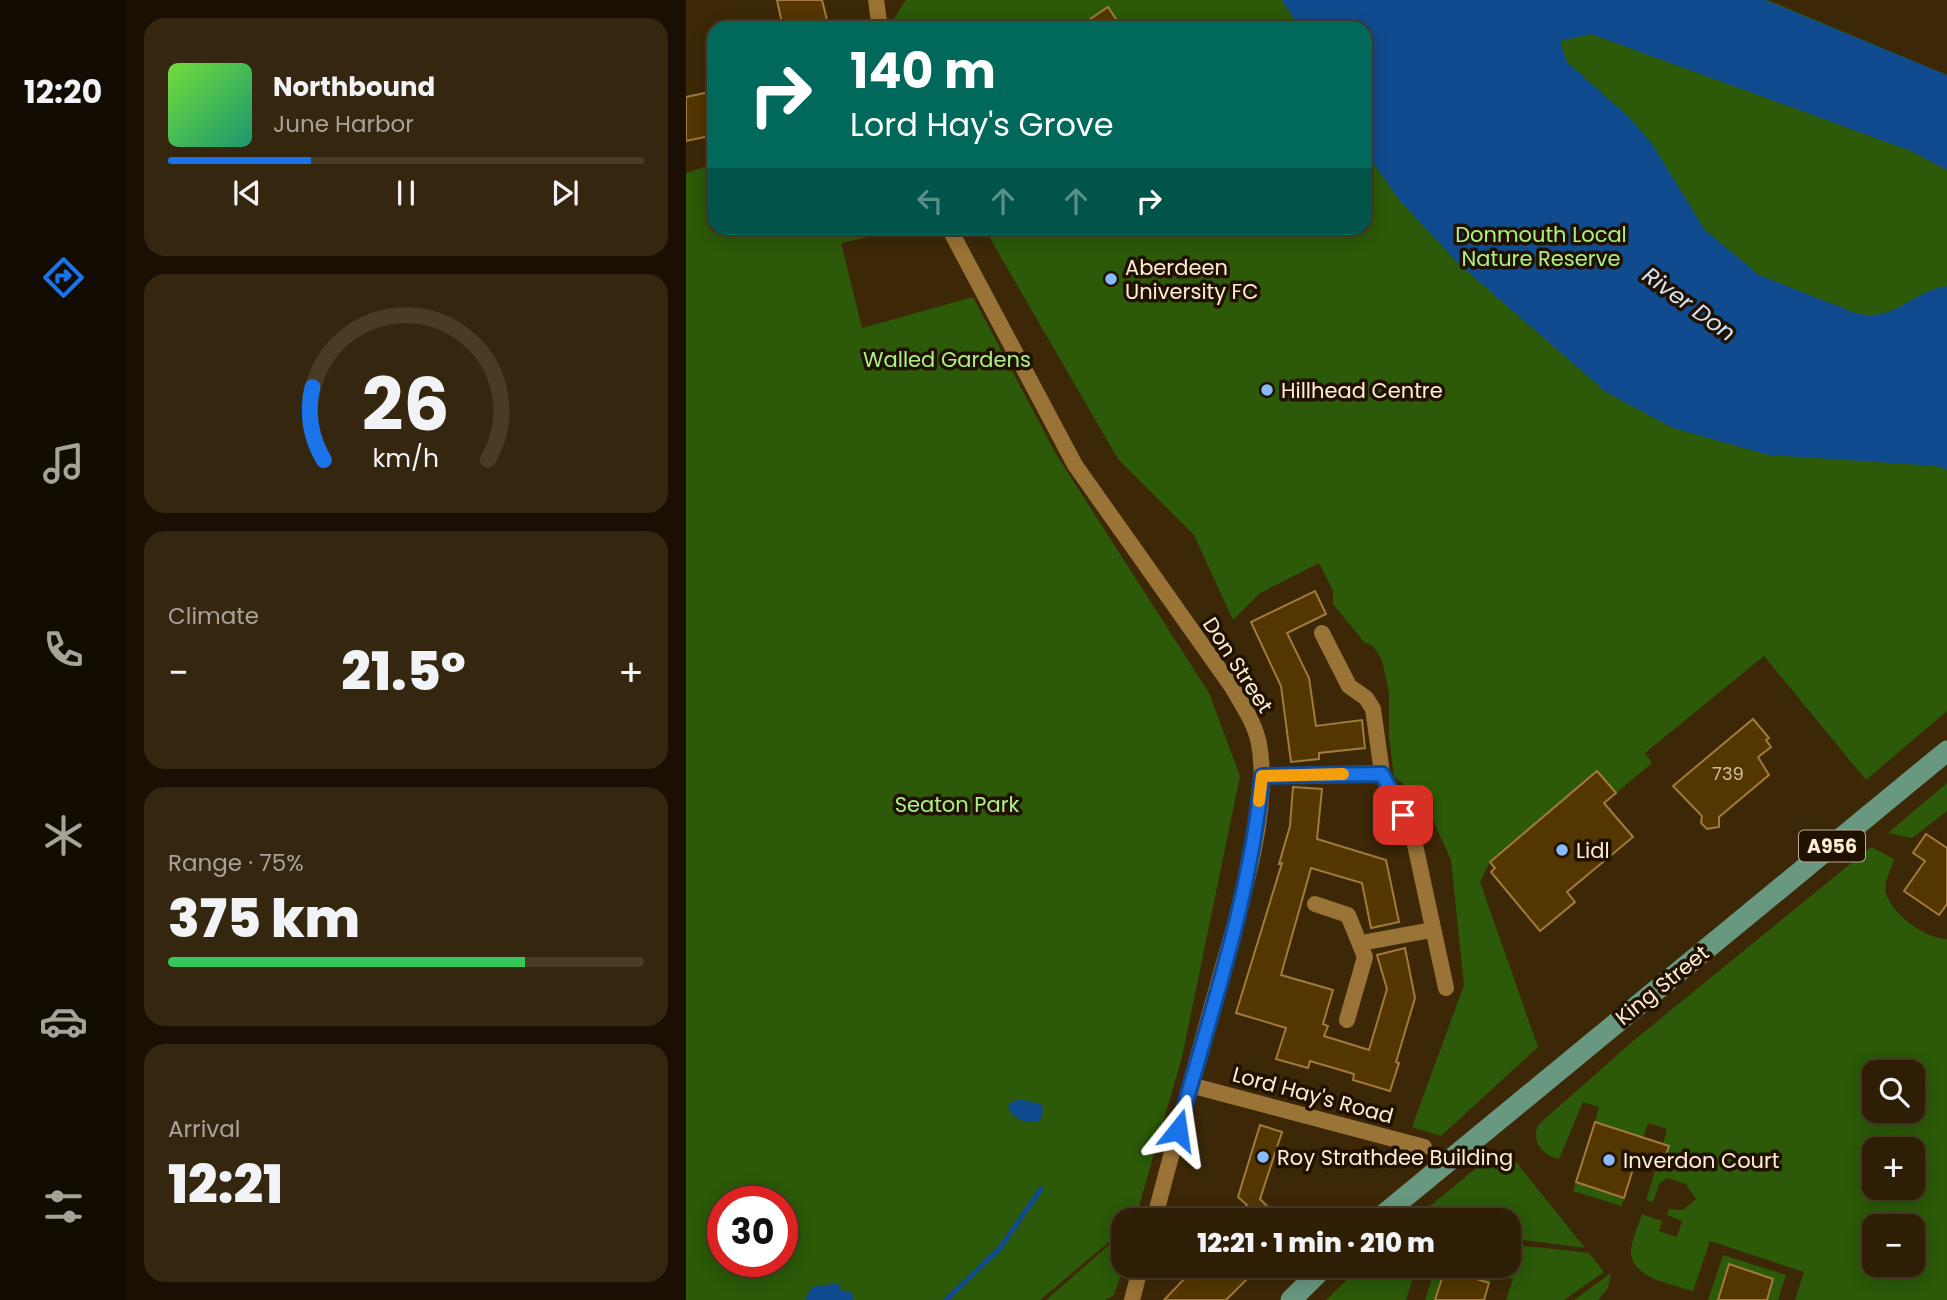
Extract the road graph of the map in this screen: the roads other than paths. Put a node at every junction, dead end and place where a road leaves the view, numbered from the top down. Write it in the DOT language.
graph roads {
  1 [pos="876,0"];
  2 [pos="879,21"];
  3 [pos="953,235"];
  4 [pos="1322,633"];
  5 [pos="1947,751"];
  6 [pos="1382,774"];
  7 [pos="1262,776"];
  8 [pos="1315,904"];
  9 [pos="1432,930"];
  10 [pos="1361,943"];
  11 [pos="1446,988"];
  12 [pos="1347,1020"];
  13 [pos="1190,1085"];
  14 [pos="1424,1147"];
  15 [pos="1157,1208"];
  16 [pos="1392,1208"];
  17 [pos="1138,1278"];
  18 [pos="1313,1278"];
  19 [pos="1132,1300"];
  20 [pos="1291,1300"];
  1 -- 2 [label="street"];
  3 -- 7 [label="street, Don Street"];
  4 -- 6 [label="street"];
  5 -- 16 [label="main road, King Street / A956"];
  6 -- 7 [label="street"];
  6 -- 9 [label="street"];
  7 -- 13 [label="street, Don Street"];
  8 -- 10 [label="street"];
  9 -- 10 [label="street"];
  9 -- 11 [label="street"];
  10 -- 12 [label="street"];
  13 -- 14 [label="street, Lord Hay's Road"];
  13 -- 15 [label="street, Don Street"];
  17 -- 19 [label="street"];
  18 -- 20 [label="main road"];
}
